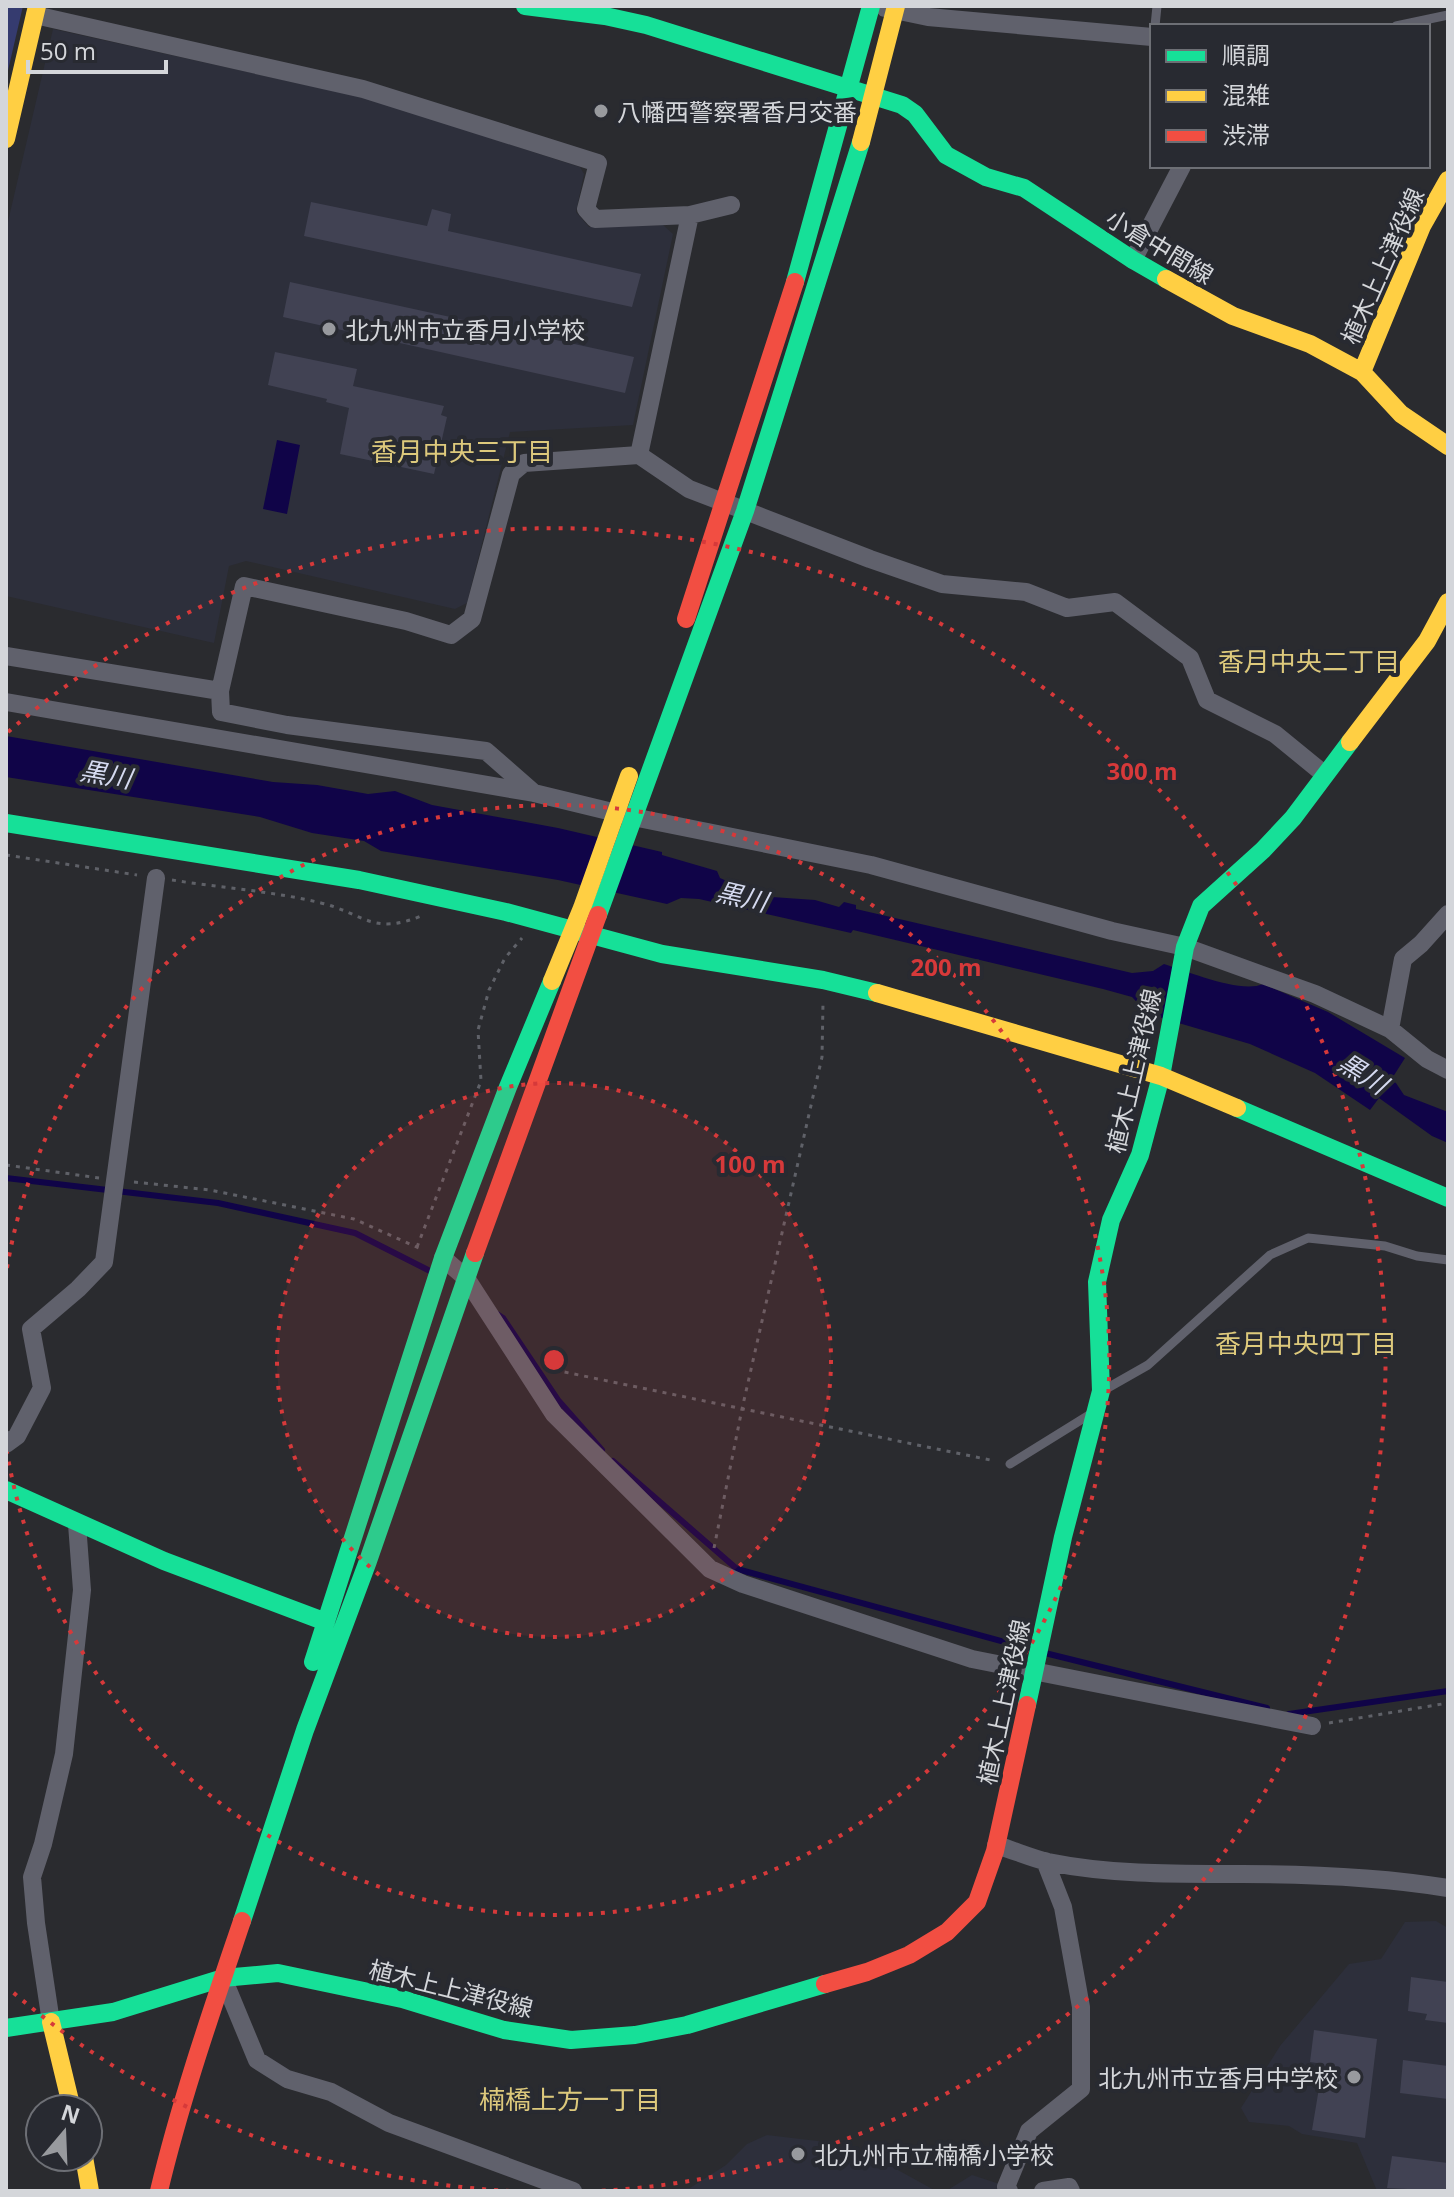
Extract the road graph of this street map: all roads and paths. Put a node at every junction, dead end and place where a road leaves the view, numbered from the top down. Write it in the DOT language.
graph roads {
  1 [pos="525,6"];
  2 [pos="873,6"];
  3 [pos="896,8"];
  4 [pos="36,10"];
  5 [pos="1448,15"];
  6 [pos="1405,24"];
  7 [pos="1150,37"];
  8 [pos="850,88"];
  9 [pos="875,95"];
  10 [pos="6,139"];
  11 [pos="1181,168"];
  12 [pos="1448,180"];
  13 [pos="731,205"];
  14 [pos="690,215"];
  15 [pos="1133,260"];
  16 [pos="1362,372"];
  17 [pos="1448,446"];
  18 [pos="639,455"];
  19 [pos="724,502"];
  20 [pos="745,511"];
  21 [pos="1448,602"];
  22 [pos="677,642"];
  23 [pos="6,656"];
  24 [pos="220,691"];
  25 [pos="6,702"];
  26 [pos="647,728"];
  27 [pos="1324,774"];
  28 [pos="534,793"];
  29 [pos="625,815"];
  30 [pos="6,823"];
  31 [pos="6,855"];
  32 [pos="156,878"];
  33 [pos="591,911"];
  34 [pos="427,914"];
  35 [pos="1448,914"];
  36 [pos="537,920"];
  37 [pos="572,930"];
  38 [pos="591,936"];
  39 [pos="1184,954"];
  40 [pos="823,980"];
  41 [pos="1390,1029"];
  42 [pos="1448,1070"];
  43 [pos="1161,1076"];
  44 [pos="6,1165"];
  45 [pos="114,1180"];
  46 [pos="1448,1198"];
  47 [pos="417,1247"];
  48 [pos="443,1258"];
  49 [pos="1448,1260"];
  50 [pos="466,1278"];
  51 [pos="521,1363"];
  52 [pos="1101,1391"];
  53 [pos="742,1409"];
  54 [pos="1096,1411"];
  55 [pos="6,1444"];
  56 [pos="1010,1464"];
  57 [pos="6,1490"];
  58 [pos="77,1524"];
  59 [pos="710,1569"];
  60 [pos="326,1622"];
  61 [pos="1034,1670"];
  62 [pos="1448,1703"];
  63 [pos="1312,1726"];
  64 [pos="996,1845"];
  65 [pos="1045,1861"];
  66 [pos="1448,1888"];
  67 [pos="217,1979"];
  68 [pos="51,2022"];
  69 [pos="6,2028"];
  70 [pos="67,2093"];
  71 [pos="147,2191"];
  72 [pos="159,2191"];
  73 [pos="573,2191"];
  74 [pos="1009,2191"];
  75 [pos="1043,2191"];
  76 [pos="1071,2191"];
  1 -- 8 [label="street, 小倉中間線"];
  2 -- 3 [label="street"];
  2 -- 8 [label="street"];
  3 -- 7 [label="street"];
  3 -- 9 [label="street"];
  4 -- 10 [label="street"];
  4 -- 14 [label="street"];
  5 -- 6 [label="lane"];
  8 -- 9 [label="street, 小倉中間線"];
  8 -- 19 [label="street"];
  9 -- 15 [label="street, 小倉中間線"];
  9 -- 20 [label="street"];
  11 -- 15 [label="street"];
  12 -- 16 [label="street, 植木上上津役線"];
  13 -- 14 [label="street"];
  14 -- 18 [label="street"];
  15 -- 16 [label="street, 小倉中間線"];
  16 -- 17 [label="street, 小倉中間線"];
  18 -- 19 [label="street"];
  18 -- 24 [label="street"];
  19 -- 20 [label="street"];
  19 -- 22 [label="street"];
  20 -- 27 [label="street"];
  20 -- 29 [label="street"];
  21 -- 27 [label="street, 植木上上津役線"];
  23 -- 24 [label="street"];
  24 -- 28 [label="street"];
  25 -- 28 [label="street"];
  26 -- 29 [label="street"];
  27 -- 39 [label="street, 植木上上津役線"];
  28 -- 29 [label="street"];
  29 -- 33 [label="street"];
  29 -- 39 [label="street"];
  30 -- 36 [label="street"];
  31 -- 32 [label="path"];
  32 -- 34 [label="path"];
  32 -- 45 [label="street"];
  33 -- 37 [label="street"];
  33 -- 38 [label="street"];
  35 -- 41 [label="street"];
  36 -- 37 [label="street"];
  36 -- 47 [label="path"];
  37 -- 38 [label="street"];
  37 -- 48 [label="street"];
  38 -- 40 [label="street"];
  38 -- 50 [label="street"];
  39 -- 41 [label="street"];
  39 -- 43 [label="street, 植木上上津役線"];
  40 -- 43 [label="street"];
  40 -- 53 [label="path"];
  41 -- 42 [label="street"];
  43 -- 46 [label="street"];
  43 -- 52 [label="street, 植木上上津役線"];
  44 -- 45 [label="path"];
  45 -- 47 [label="path"];
  45 -- 55 [label="street"];
  47 -- 48 [label="path"];
  48 -- 50 [label="street"];
  48 -- 60 [label="street"];
  49 -- 52 [label="lane"];
  50 -- 51 [label="street"];
  50 -- 67 [label="street"];
  51 -- 53 [label="path"];
  51 -- 59 [label="street"];
  52 -- 54 [label="street, 植木上上津役線"];
  53 -- 56 [label="path"];
  53 -- 59 [label="path"];
  54 -- 56 [label="lane"];
  54 -- 61 [label="street, 植木上上津役線"];
  57 -- 58 [label="street"];
  58 -- 60 [label="street"];
  58 -- 68 [label="street"];
  59 -- 61 [label="street"];
  60 -- 67 [label="street"];
  61 -- 63 [label="street"];
  61 -- 64 [label="street, 植木上上津役線"];
  62 -- 63 [label="path"];
  64 -- 65 [label="street"];
  64 -- 67 [label="street, 植木上上津役線"];
  65 -- 66 [label="street"];
  65 -- 74 [label="street"];
  67 -- 68 [label="street, 植木上上津役線"];
  67 -- 71 [label="street"];
  67 -- 72 [label="street"];
  67 -- 73 [label="street"];
  68 -- 69 [label="street, 植木上上津役線"];
  68 -- 70 [label="street"];
  75 -- 76 [label="street"];
}
